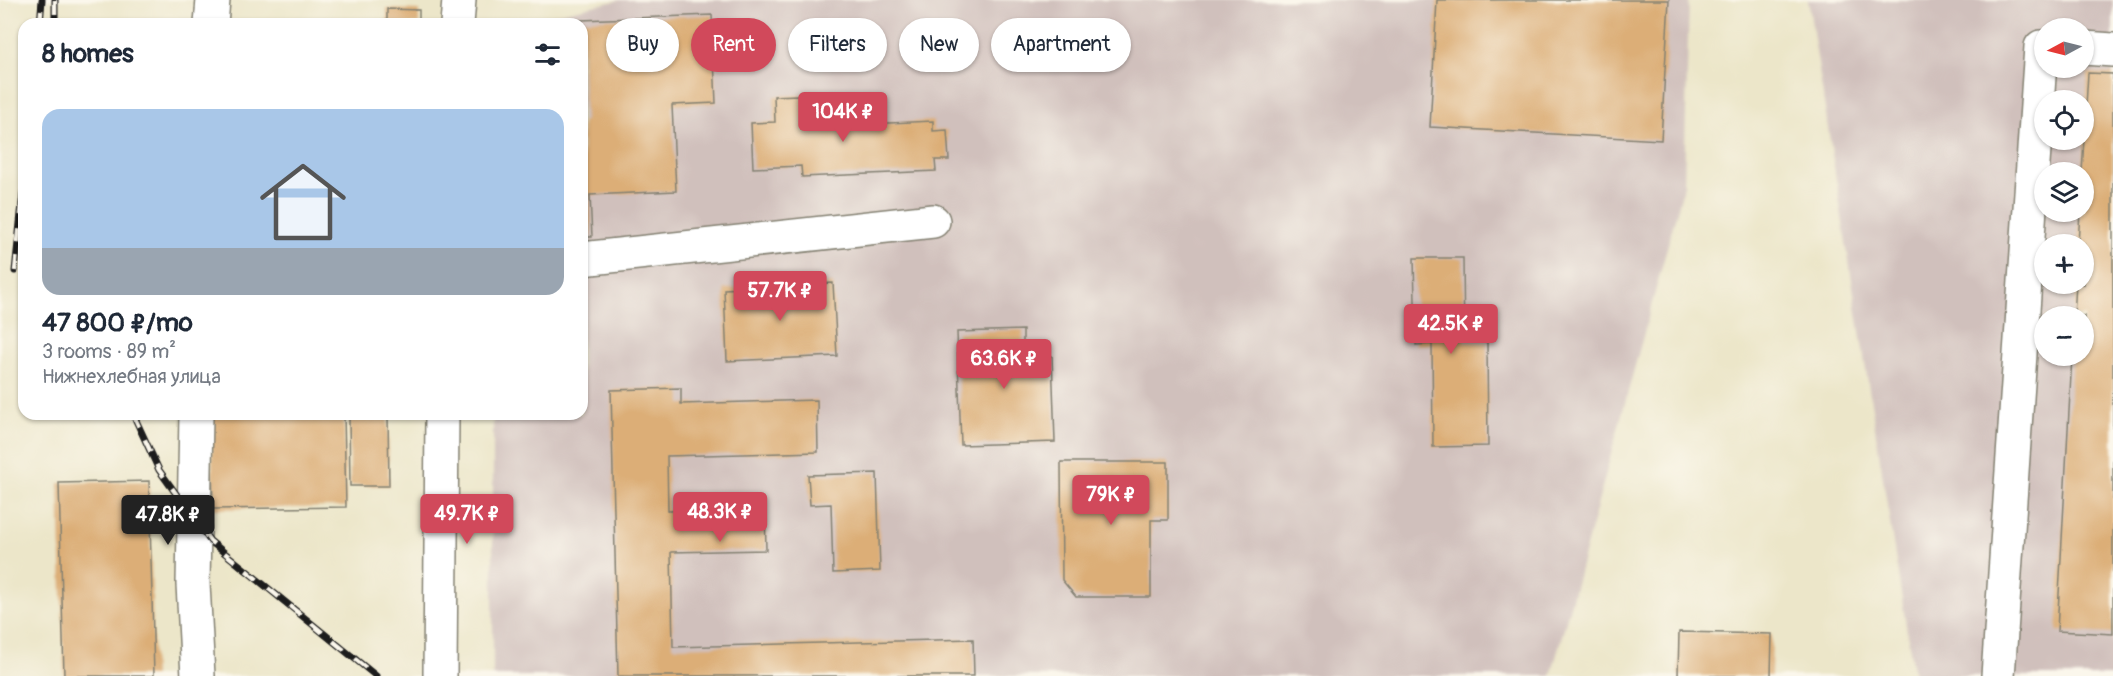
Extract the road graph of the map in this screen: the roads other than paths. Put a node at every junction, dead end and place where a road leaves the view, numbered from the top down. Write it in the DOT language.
graph roads {
  1 [pos="213,0"];
  2 [pos="459,0"];
  3 [pos="212,18"];
  4 [pos="458,18"];
  5 [pos="2094,49"];
  6 [pos="2113,50"];
  7 [pos="2039,78"];
  8 [pos="933,222"];
  9 [pos="588,258"];
  10 [pos="196,420"];
  11 [pos="442,420"];
  12 [pos="198,676"];
  13 [pos="440,676"];
  14 [pos="1998,676"];
  1 -- 3 [label="street"];
  2 -- 4 [label="street"];
  5 -- 6 [label="street"];
  7 -- 14 [label="street"];
  8 -- 9 [label="street"];
  10 -- 12 [label="street"];
  11 -- 13 [label="street"];
}
